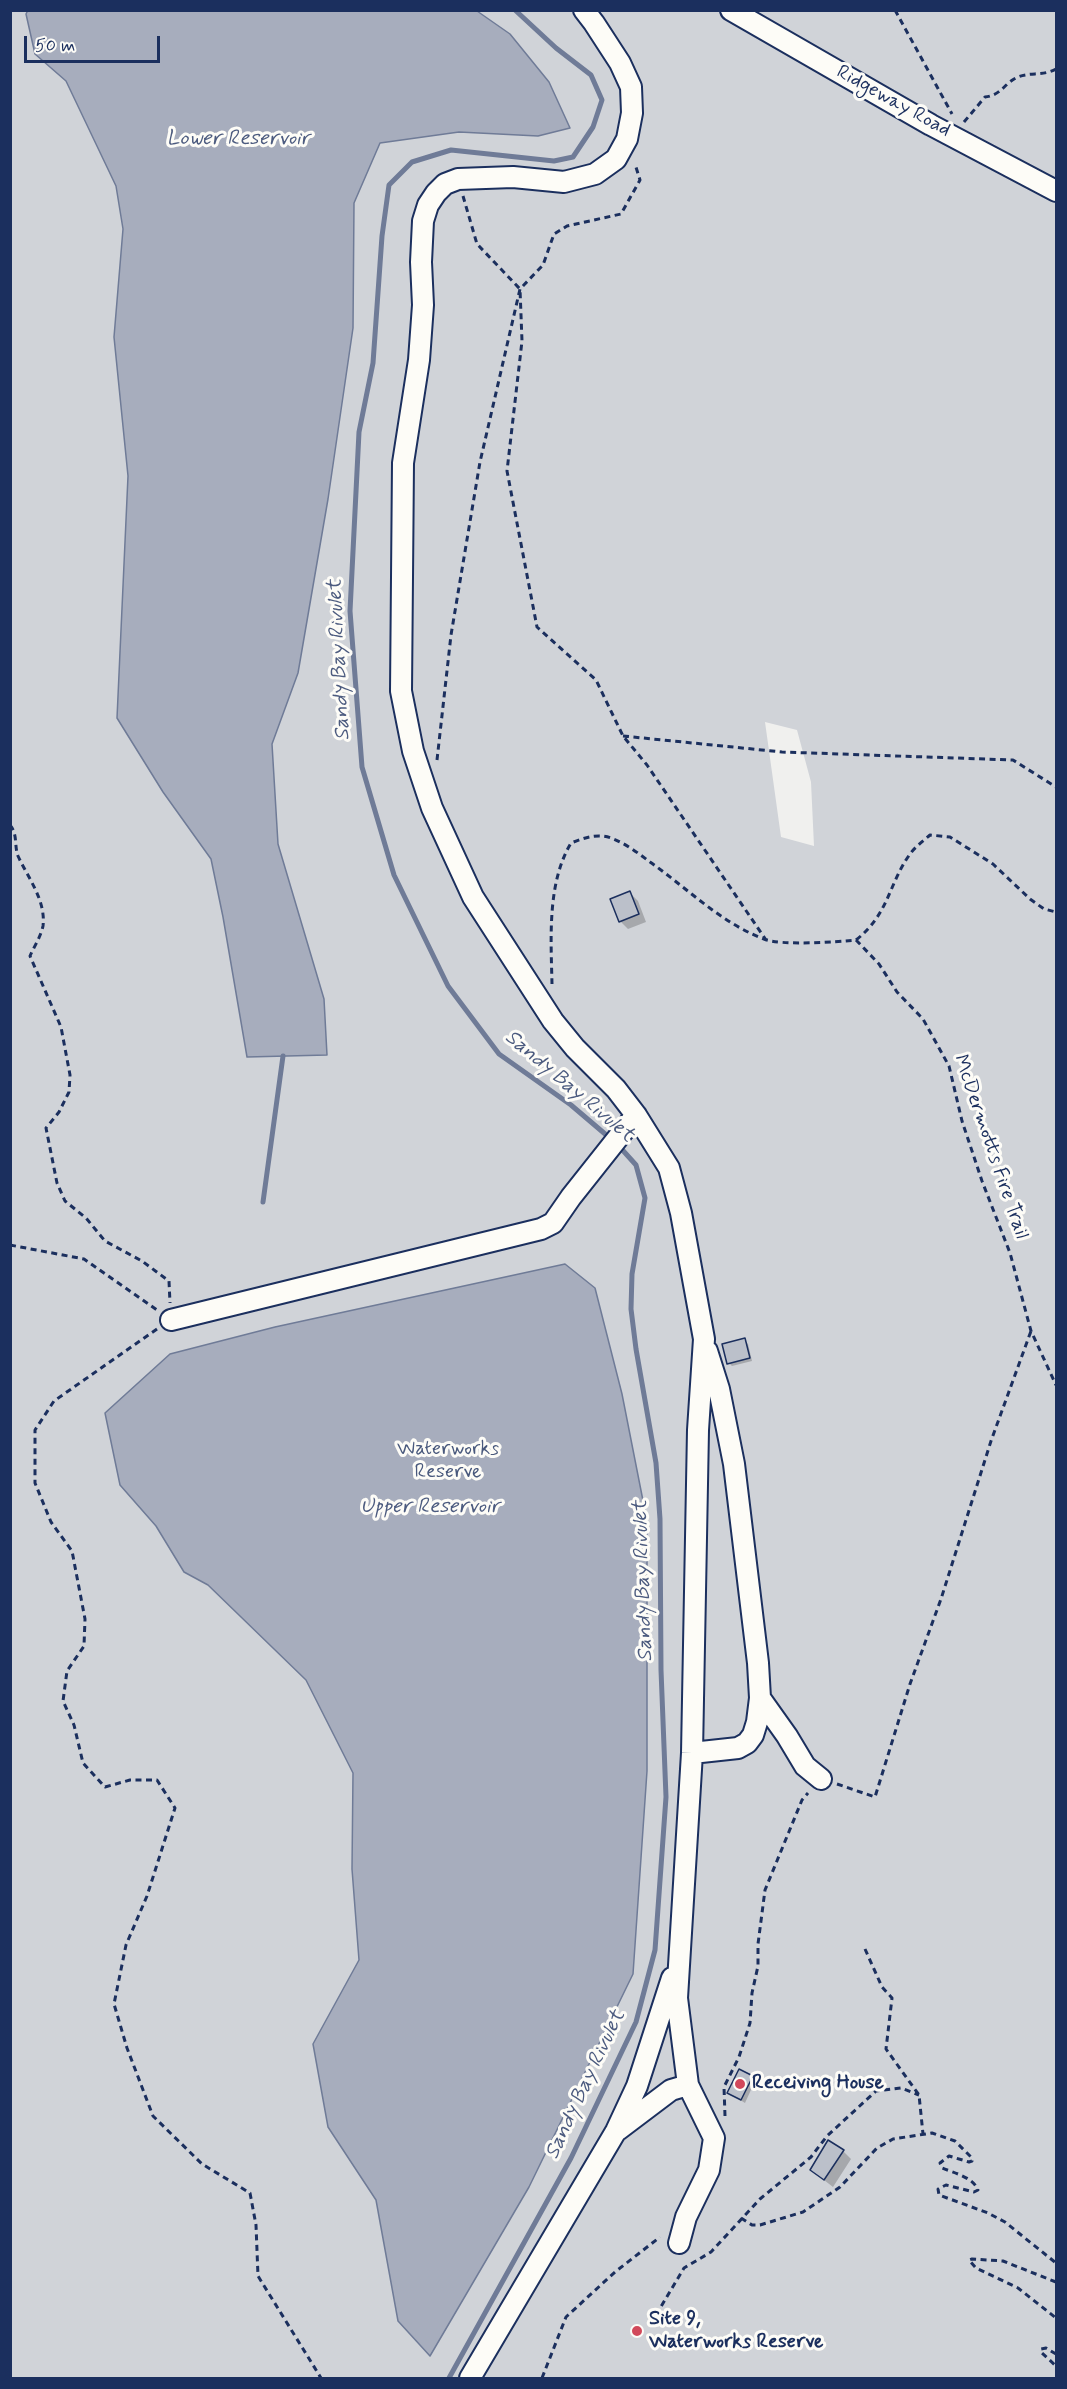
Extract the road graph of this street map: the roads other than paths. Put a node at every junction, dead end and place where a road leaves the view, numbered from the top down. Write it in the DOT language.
graph roads {
  1 [pos="584,10"];
  2 [pos="731,10"];
  3 [pos="1056,191"];
  4 [pos="636,1115"];
  5 [pos="171,1320"];
  6 [pos="704,1340"];
  7 [pos="760,1698"];
  8 [pos="692,1753"];
  9 [pos="821,1779"];
  10 [pos="678,1959"];
  11 [pos="688,2085"];
  12 [pos="616,2131"];
  13 [pos="679,2243"];
  14 [pos="470,2379"];
  1 -- 4 [label="street"];
  2 -- 3 [label="street, Ridgeway Road"];
  4 -- 5 [label="street"];
  4 -- 6 [label="street"];
  6 -- 7 [label="street"];
  6 -- 8 [label="street"];
  7 -- 8 [label="street"];
  7 -- 9 [label="street"];
  8 -- 10 [label="street"];
  10 -- 11 [label="street"];
  10 -- 12 [label="street"];
  11 -- 12 [label="street"];
  11 -- 13 [label="street"];
  12 -- 14 [label="street"];
}
